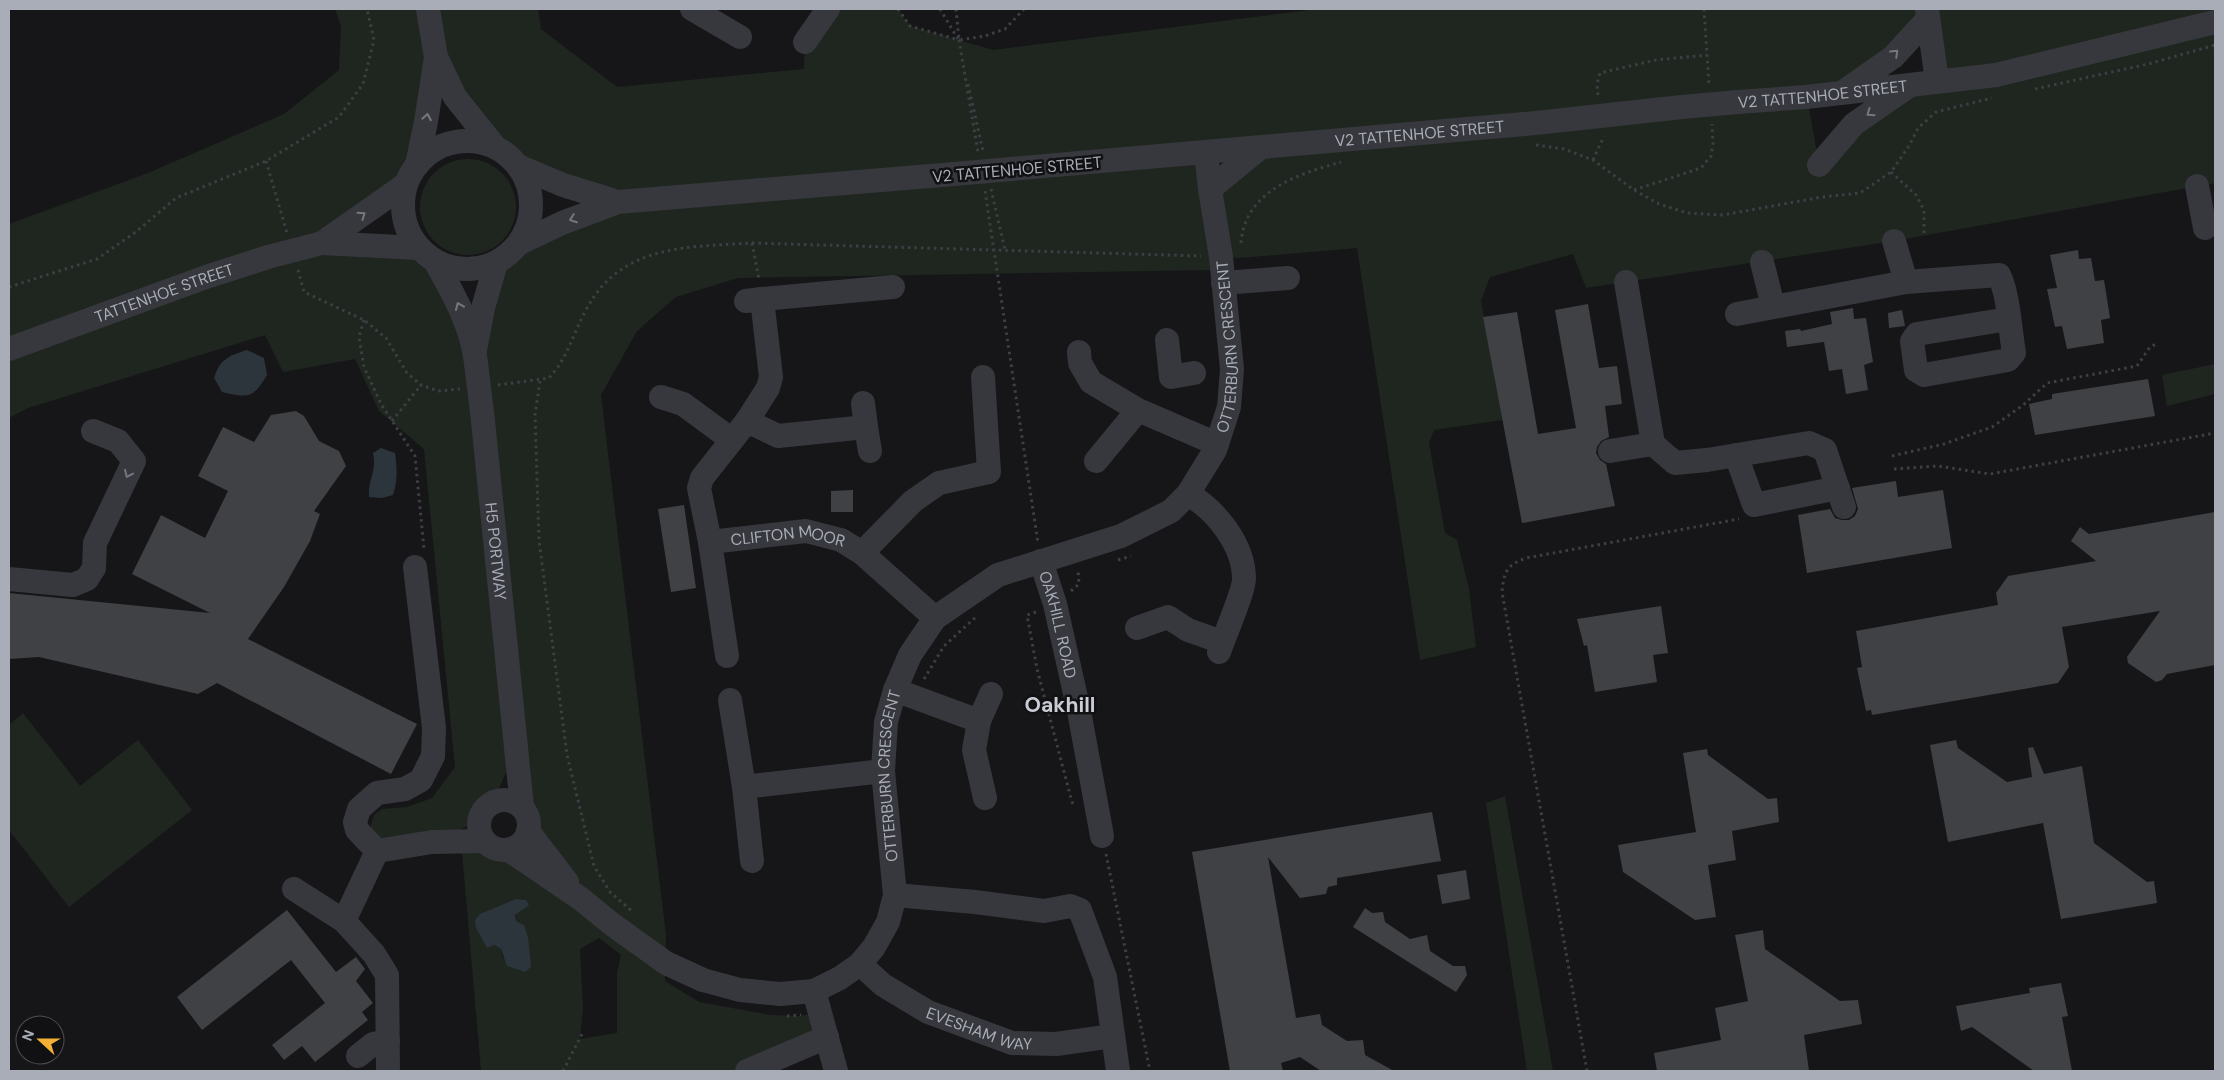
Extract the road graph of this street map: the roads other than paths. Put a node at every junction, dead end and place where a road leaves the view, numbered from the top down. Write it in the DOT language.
graph roads {
  1 [pos="428,9"];
  2 [pos="692,9"];
  3 [pos="828,9"];
  4 [pos="1927,14"];
  5 [pos="2215,22"];
  6 [pos="740,37"];
  7 [pos="805,42"];
  8 [pos="436,57"];
  9 [pos="1938,81"];
  10 [pos="1910,85"];
  11 [pos="1842,93"];
  12 [pos="495,147"];
  13 [pos="1261,147"];
  14 [pos="1206,152"];
  15 [pos="1819,165"];
  16 [pos="518,166"];
  17 [pos="411,175"];
  18 [pos="2197,186"];
  19 [pos="1210,189"];
  20 [pos="618,202"];
  21 [pos="2205,228"];
  22 [pos="1894,241"];
  23 [pos="322,243"];
  24 [pos="520,243"];
  25 [pos="426,254"];
  26 [pos="1762,262"];
  27 [pos="496,263"];
  28 [pos="1288,278"];
  29 [pos="1626,282"];
  30 [pos="1906,282"];
  31 [pos="1223,283"];
  32 [pos="893,287"];
  33 [pos="1773,306"];
  34 [pos="1737,314"];
  35 [pos="2008,319"];
  36 [pos="1167,340"];
  37 [pos="9,349"];
  38 [pos="1079,352"];
  39 [pos="476,358"];
  40 [pos="1212,371"];
  41 [pos="983,377"];
  42 [pos="661,397"];
  43 [pos="863,403"];
  44 [pos="1138,410"];
  45 [pos="748,421"];
  46 [pos="866,427"];
  47 [pos="93,431"];
  48 [pos="732,440"];
  49 [pos="1217,444"];
  50 [pos="1652,444"];
  51 [pos="1610,450"];
  52 [pos="870,451"];
  53 [pos="1736,455"];
  54 [pos="1096,461"];
  55 [pos="1188,494"];
  56 [pos="710,542"];
  57 [pos="862,553"];
  58 [pos="1041,561"];
  59 [pos="415,567"];
  60 [pos="9,578"];
  61 [pos="934,618"];
  62 [pos="1137,628"];
  63 [pos="727,656"];
  64 [pos="991,694"];
  65 [pos="906,695"];
  66 [pos="730,700"];
  67 [pos="979,721"];
  68 [pos="516,751"];
  69 [pos="882,771"];
  70 [pos="744,787"];
  71 [pos="985,798"];
  72 [pos="493,802"];
  73 [pos="522,807"];
  74 [pos="481,831"];
  75 [pos="528,831"];
  76 [pos="1102,836"];
  77 [pos="509,850"];
  78 [pos="377,851"];
  79 [pos="752,861"];
  80 [pos="294,889"];
  81 [pos="895,895"];
  82 [pos="581,899"];
  83 [pos="344,921"];
  84 [pos="860,964"];
  85 [pos="817,1002"];
  86 [pos="1113,1036"];
  87 [pos="827,1037"];
  88 [pos="388,1041"];
  89 [pos="358,1056"];
  90 [pos="388,1071"];
  91 [pos="747,1071"];
  92 [pos="836,1071"];
  93 [pos="1118,1071"];
  1 -- 8 [label="street"];
  2 -- 6 [label="street"];
  3 -- 7 [label="street"];
  4 -- 9 [label="street"];
  11 -- 4 [label="street, one-way"];
  5 -- 9 [label="street, V2 TATTENHOE STREET"];
  8 -- 12 [label="street"];
  17 -- 8 [label="street, one-way"];
  9 -- 10 [label="street, V2 TATTENHOE STREET"];
  10 -- 11 [label="street, V2 TATTENHOE STREET"];
  10 -- 15 [label="street, one-way"];
  11 -- 13 [label="street, V2 TATTENHOE STREET, bridge"];
  12 -- 16 [label="street"];
  12 -- 17 [label="street"];
  13 -- 14 [label="street, V2 TATTENHOE STREET"];
  13 -- 19 [label="street"];
  14 -- 19 [label="street, OTTERBURN CRESCENT"];
  14 -- 20 [label="street, V2 TATTENHOE STREET, bridge"];
  16 -- 20 [label="street, V2 TATTENHOE STREET"];
  16 -- 24 [label="street"];
  23 -- 17 [label="street, TATTENHOE STREET, one-way"];
  17 -- 25 [label="street"];
  18 -- 21 [label="street"];
  19 -- 31 [label="street, OTTERBURN CRESCENT"];
  20 -- 24 [label="street, V2 TATTENHOE STREET, one-way"];
  22 -- 30 [label="street"];
  23 -- 25 [label="street, TATTENHOE STREET"];
  23 -- 37 [label="street, TATTENHOE STREET, bridge"];
  24 -- 27 [label="street"];
  25 -- 27 [label="street"];
  39 -- 25 [label="street, H5 PORTWAY, one-way"];
  26 -- 33 [label="street"];
  27 -- 39 [label="street, H5 PORTWAY"];
  28 -- 31 [label="street"];
  29 -- 50 [label="street"];
  30 -- 33 [label="street"];
  30 -- 35 [label="street"];
  31 -- 40 [label="street, OTTERBURN CRESCENT"];
  32 -- 45 [label="street, CLIFTON MOOR"];
  33 -- 34 [label="street"];
  36 -- 40 [label="street"];
  38 -- 44 [label="street, OTTERBURN CRESCENT"];
  39 -- 68 [label="street, H5 PORTWAY, bridge"];
  40 -- 49 [label="street, OTTERBURN CRESCENT"];
  41 -- 57 [label="street, CLIFTON MOOR"];
  42 -- 48 [label="street"];
  43 -- 46 [label="street"];
  44 -- 49 [label="street, OTTERBURN CRESCENT"];
  44 -- 54 [label="street"];
  45 -- 46 [label="street"];
  45 -- 48 [label="street, CLIFTON MOOR"];
  46 -- 52 [label="street"];
  47 -- 60 [label="street, one-way"];
  48 -- 56 [label="street, CLIFTON MOOR"];
  49 -- 55 [label="street, OTTERBURN CRESCENT"];
  50 -- 51 [label="street"];
  50 -- 53 [label="street"];
  53 -- 53 [label="street"];
  55 -- 58 [label="street, OTTERBURN CRESCENT"];
  55 -- 62 [label="street"];
  56 -- 57 [label="street, CLIFTON MOOR"];
  56 -- 63 [label="street, CLIFTON MOOR"];
  57 -- 61 [label="street, CLIFTON MOOR"];
  58 -- 61 [label="street, OTTERBURN CRESCENT"];
  58 -- 76 [label="street, OAKHILL ROAD"];
  59 -- 78 [label="street"];
  61 -- 65 [label="street, OTTERBURN CRESCENT"];
  64 -- 67 [label="street"];
  65 -- 67 [label="street"];
  65 -- 69 [label="street, OTTERBURN CRESCENT"];
  66 -- 70 [label="street"];
  67 -- 71 [label="street"];
  68 -- 72 [label="street, H5 PORTWAY"];
  68 -- 73 [label="street, H5 PORTWAY"];
  69 -- 70 [label="street"];
  69 -- 81 [label="street, OTTERBURN CRESCENT"];
  70 -- 79 [label="street"];
  72 -- 73 [label="street"];
  72 -- 74 [label="street"];
  73 -- 75 [label="street"];
  74 -- 77 [label="street"];
  74 -- 78 [label="street"];
  75 -- 77 [label="street"];
  75 -- 82 [label="street, OTTERBURN CRESCENT"];
  77 -- 82 [label="street, OTTERBURN CRESCENT"];
  78 -- 83 [label="street"];
  80 -- 83 [label="street"];
  81 -- 84 [label="street, OTTERBURN CRESCENT"];
  81 -- 86 [label="street"];
  82 -- 85 [label="street, OTTERBURN CRESCENT"];
  83 -- 88 [label="street"];
  84 -- 85 [label="street, OTTERBURN CRESCENT"];
  84 -- 86 [label="street, EVESHAM WAY"];
  85 -- 87 [label="street"];
  86 -- 93 [label="street"];
  87 -- 91 [label="street"];
  87 -- 92 [label="street"];
  88 -- 89 [label="street"];
  88 -- 90 [label="street"];
}
